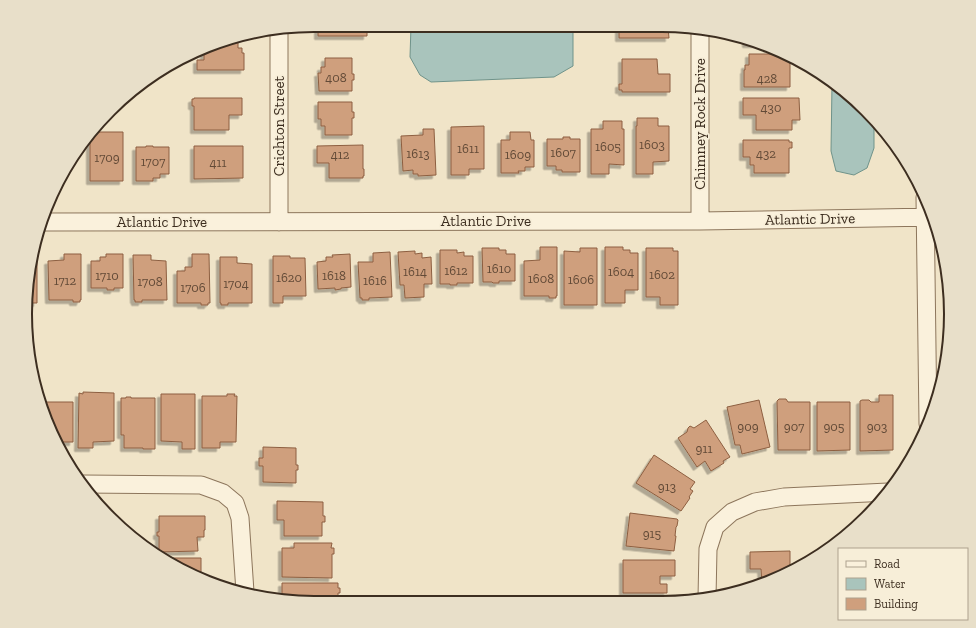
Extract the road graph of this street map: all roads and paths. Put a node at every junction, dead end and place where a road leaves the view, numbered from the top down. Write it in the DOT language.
graph roads {
  1 [pos="279,34"];
  2 [pos="700,34"];
  3 [pos="927,217"];
  4 [pos="700,221"];
  5 [pos="47,222"];
  6 [pos="279,222"];
  7 [pos="929,223"];
  8 [pos="928,408"];
  9 [pos="89,484"];
  10 [pos="881,492"];
  11 [pos="245,587"];
  12 [pos="707,593"];
  1 -- 6 [label="street, Crichton Street"];
  2 -- 4 [label="street, Chimney Rock Drive"];
  3 -- 4 [label="street, Atlantic Drive"];
  4 -- 6 [label="street, Atlantic Drive"];
  5 -- 6 [label="street, Atlantic Drive"];
  7 -- 8 [label="street"];
  9 -- 11 [label="street"];
  10 -- 12 [label="street"];
}
